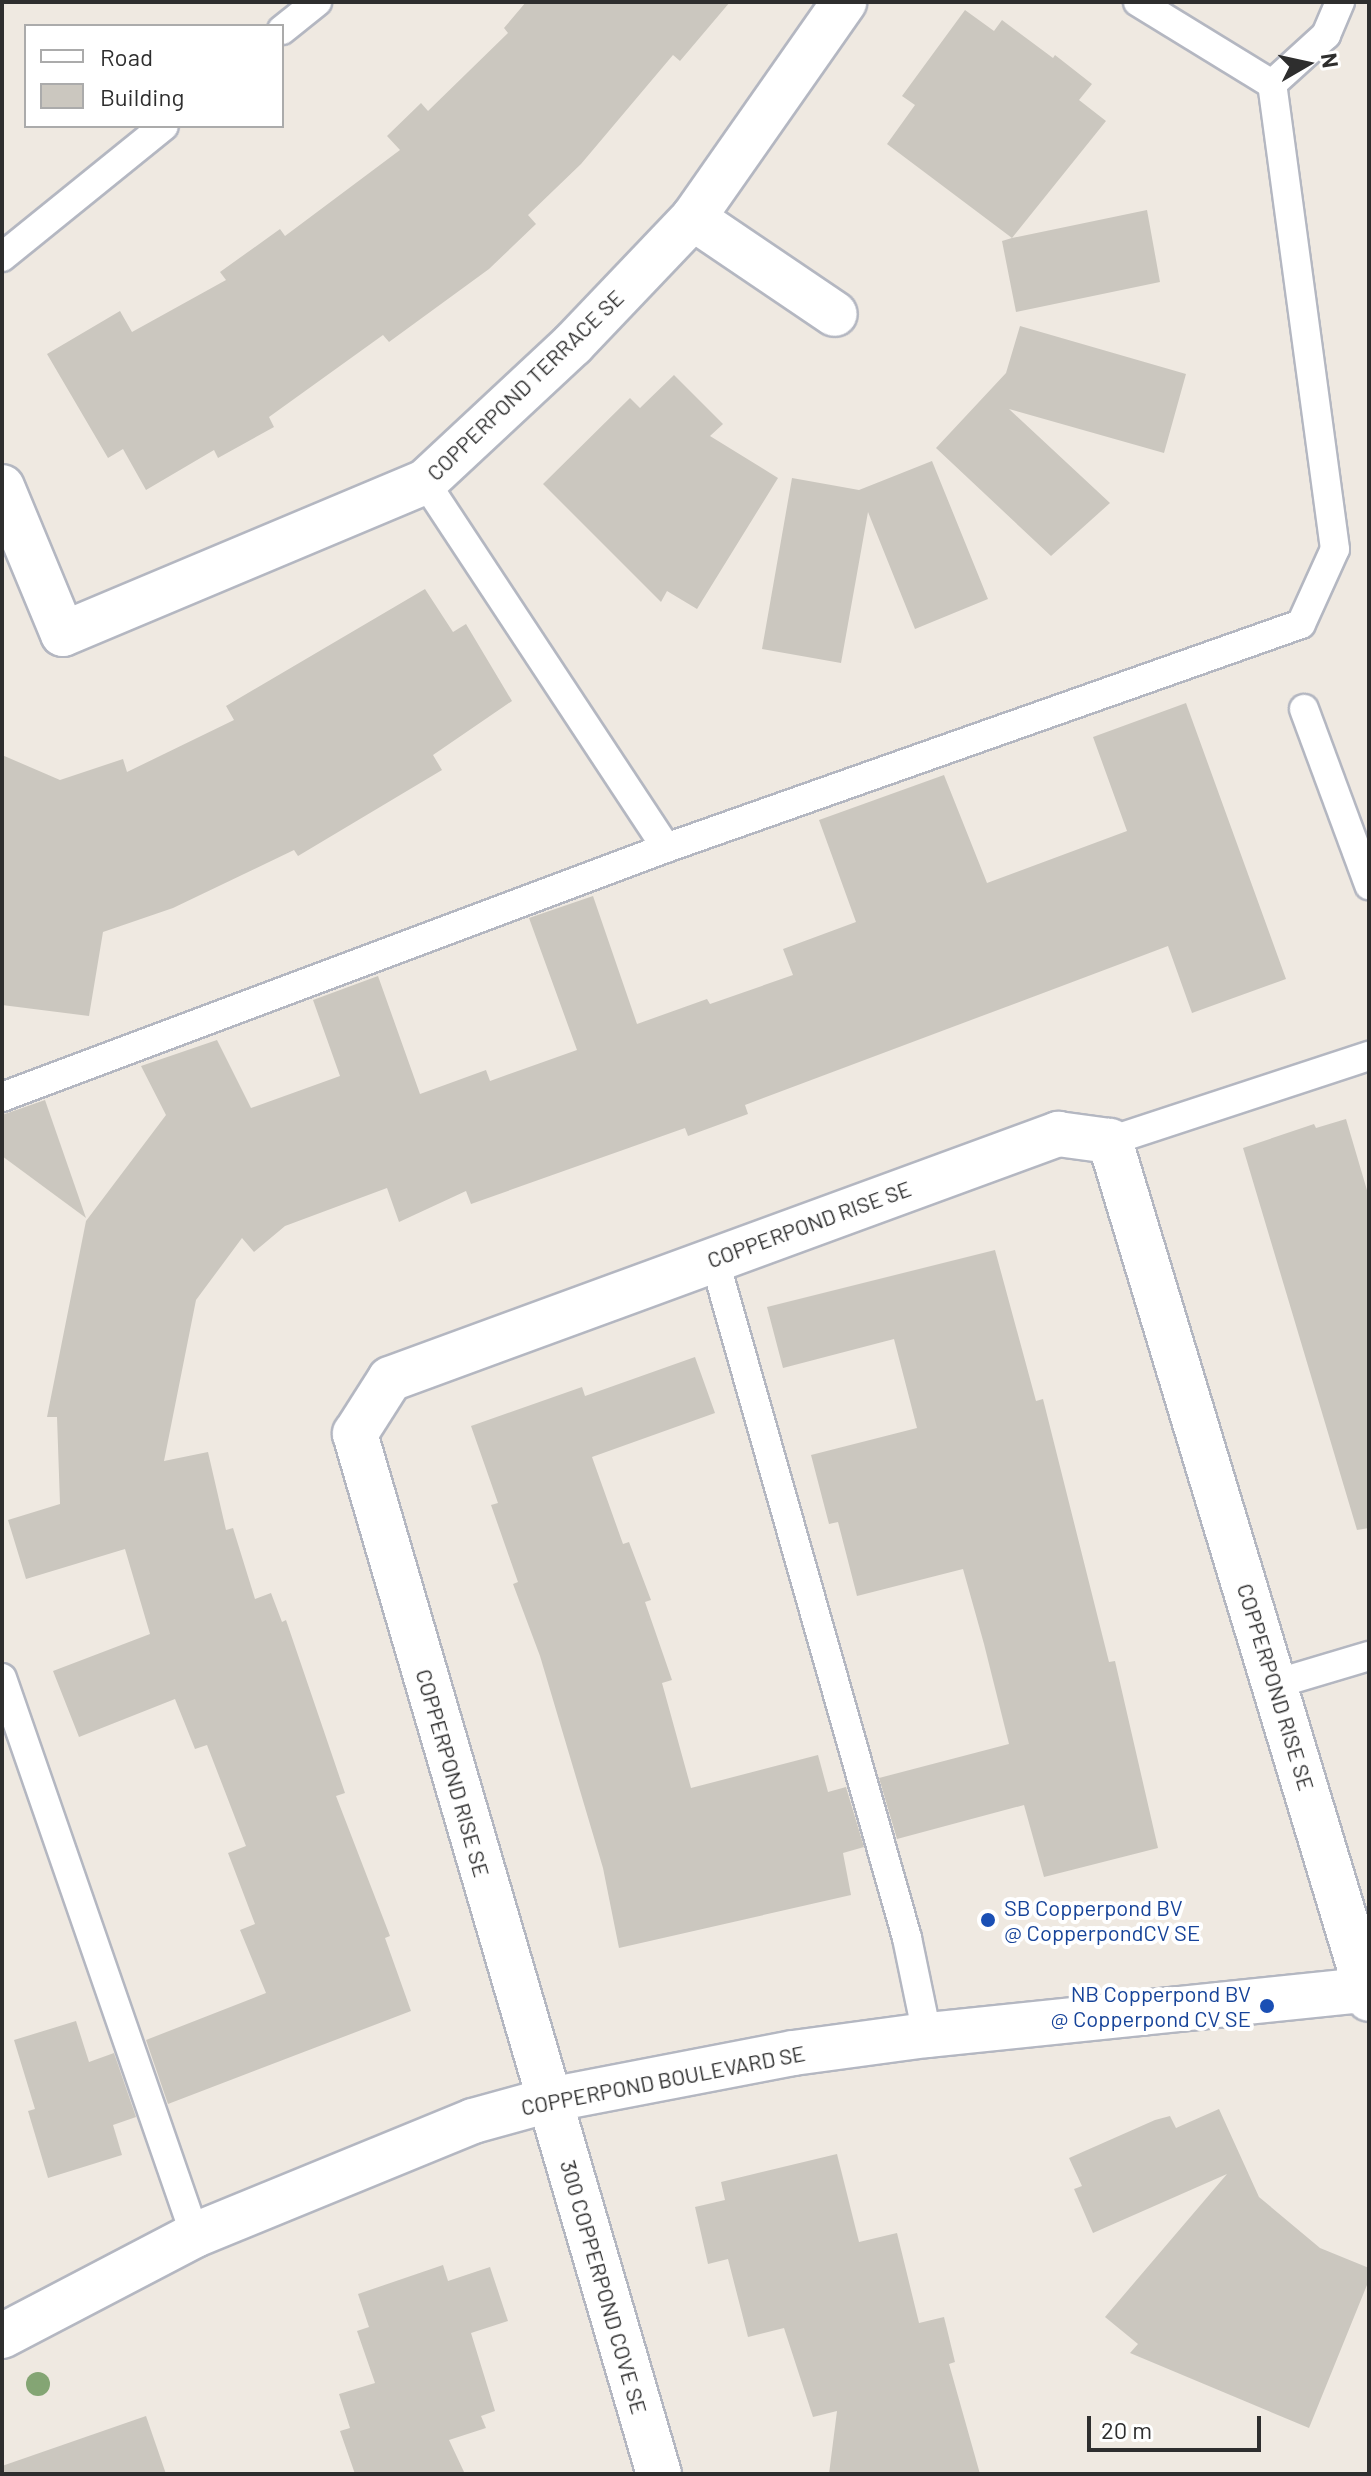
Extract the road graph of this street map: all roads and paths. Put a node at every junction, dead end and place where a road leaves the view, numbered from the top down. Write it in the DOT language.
graph roads {
  1 [pos="317,2"];
  2 [pos="844,2"];
  3 [pos="1138,2"];
  4 [pos="1340,2"];
  5 [pos="284,28"];
  6 [pos="1272,84"];
  7 [pos="162,128"];
  8 [pos="693,218"];
  9 [pos="2,257"];
  10 [pos="835,314"];
  11 [pos="425,482"];
  12 [pos="2,487"];
  13 [pos="1304,709"];
  14 [pos="666,848"];
  15 [pos="1368,881"];
  16 [pos="1369,1056"];
  17 [pos="2,1097"];
  18 [pos="1110,1141"];
  19 [pos="714,1258"];
  20 [pos="1369,1656"];
  21 [pos="2,1678"];
  22 [pos="1275,1684"];
  23 [pos="1368,1993"];
  24 [pos="927,2035"];
  25 [pos="549,2100"];
  26 [pos="195,2235"];
  27 [pos="2,2336"];
  28 [pos="659,2474"];
  1 -- 5 [label="lane"];
  2 -- 8 [label="street, COPPERPOND TERRACE SE"];
  3 -- 6 [label="lane"];
  4 -- 6 [label="lane"];
  6 -- 14 [label="lane"];
  7 -- 9 [label="lane"];
  8 -- 10 [label="street"];
  8 -- 11 [label="street, COPPERPOND TERRACE SE"];
  11 -- 12 [label="street, COPPERPOND TERRACE SE"];
  11 -- 14 [label="lane"];
  13 -- 15 [label="lane"];
  14 -- 17 [label="lane"];
  16 -- 18 [label="lane"];
  18 -- 19 [label="street, COPPERPOND RISE SE"];
  18 -- 22 [label="street, COPPERPOND RISE SE"];
  19 -- 24 [label="lane"];
  19 -- 25 [label="street, COPPERPOND RISE SE"];
  20 -- 22 [label="lane"];
  21 -- 26 [label="lane"];
  22 -- 23 [label="street, COPPERPOND RISE SE"];
  23 -- 24 [label="street, COPPERPOND BOULEVARD SE"];
  24 -- 25 [label="street, COPPERPOND BOULEVARD SE"];
  25 -- 26 [label="street, COPPERPOND BOULEVARD SE"];
  25 -- 28 [label="street, 300 COPPERPOND COVE SE"];
  26 -- 27 [label="street, COPPERPOND BOULEVARD SE"];
}
